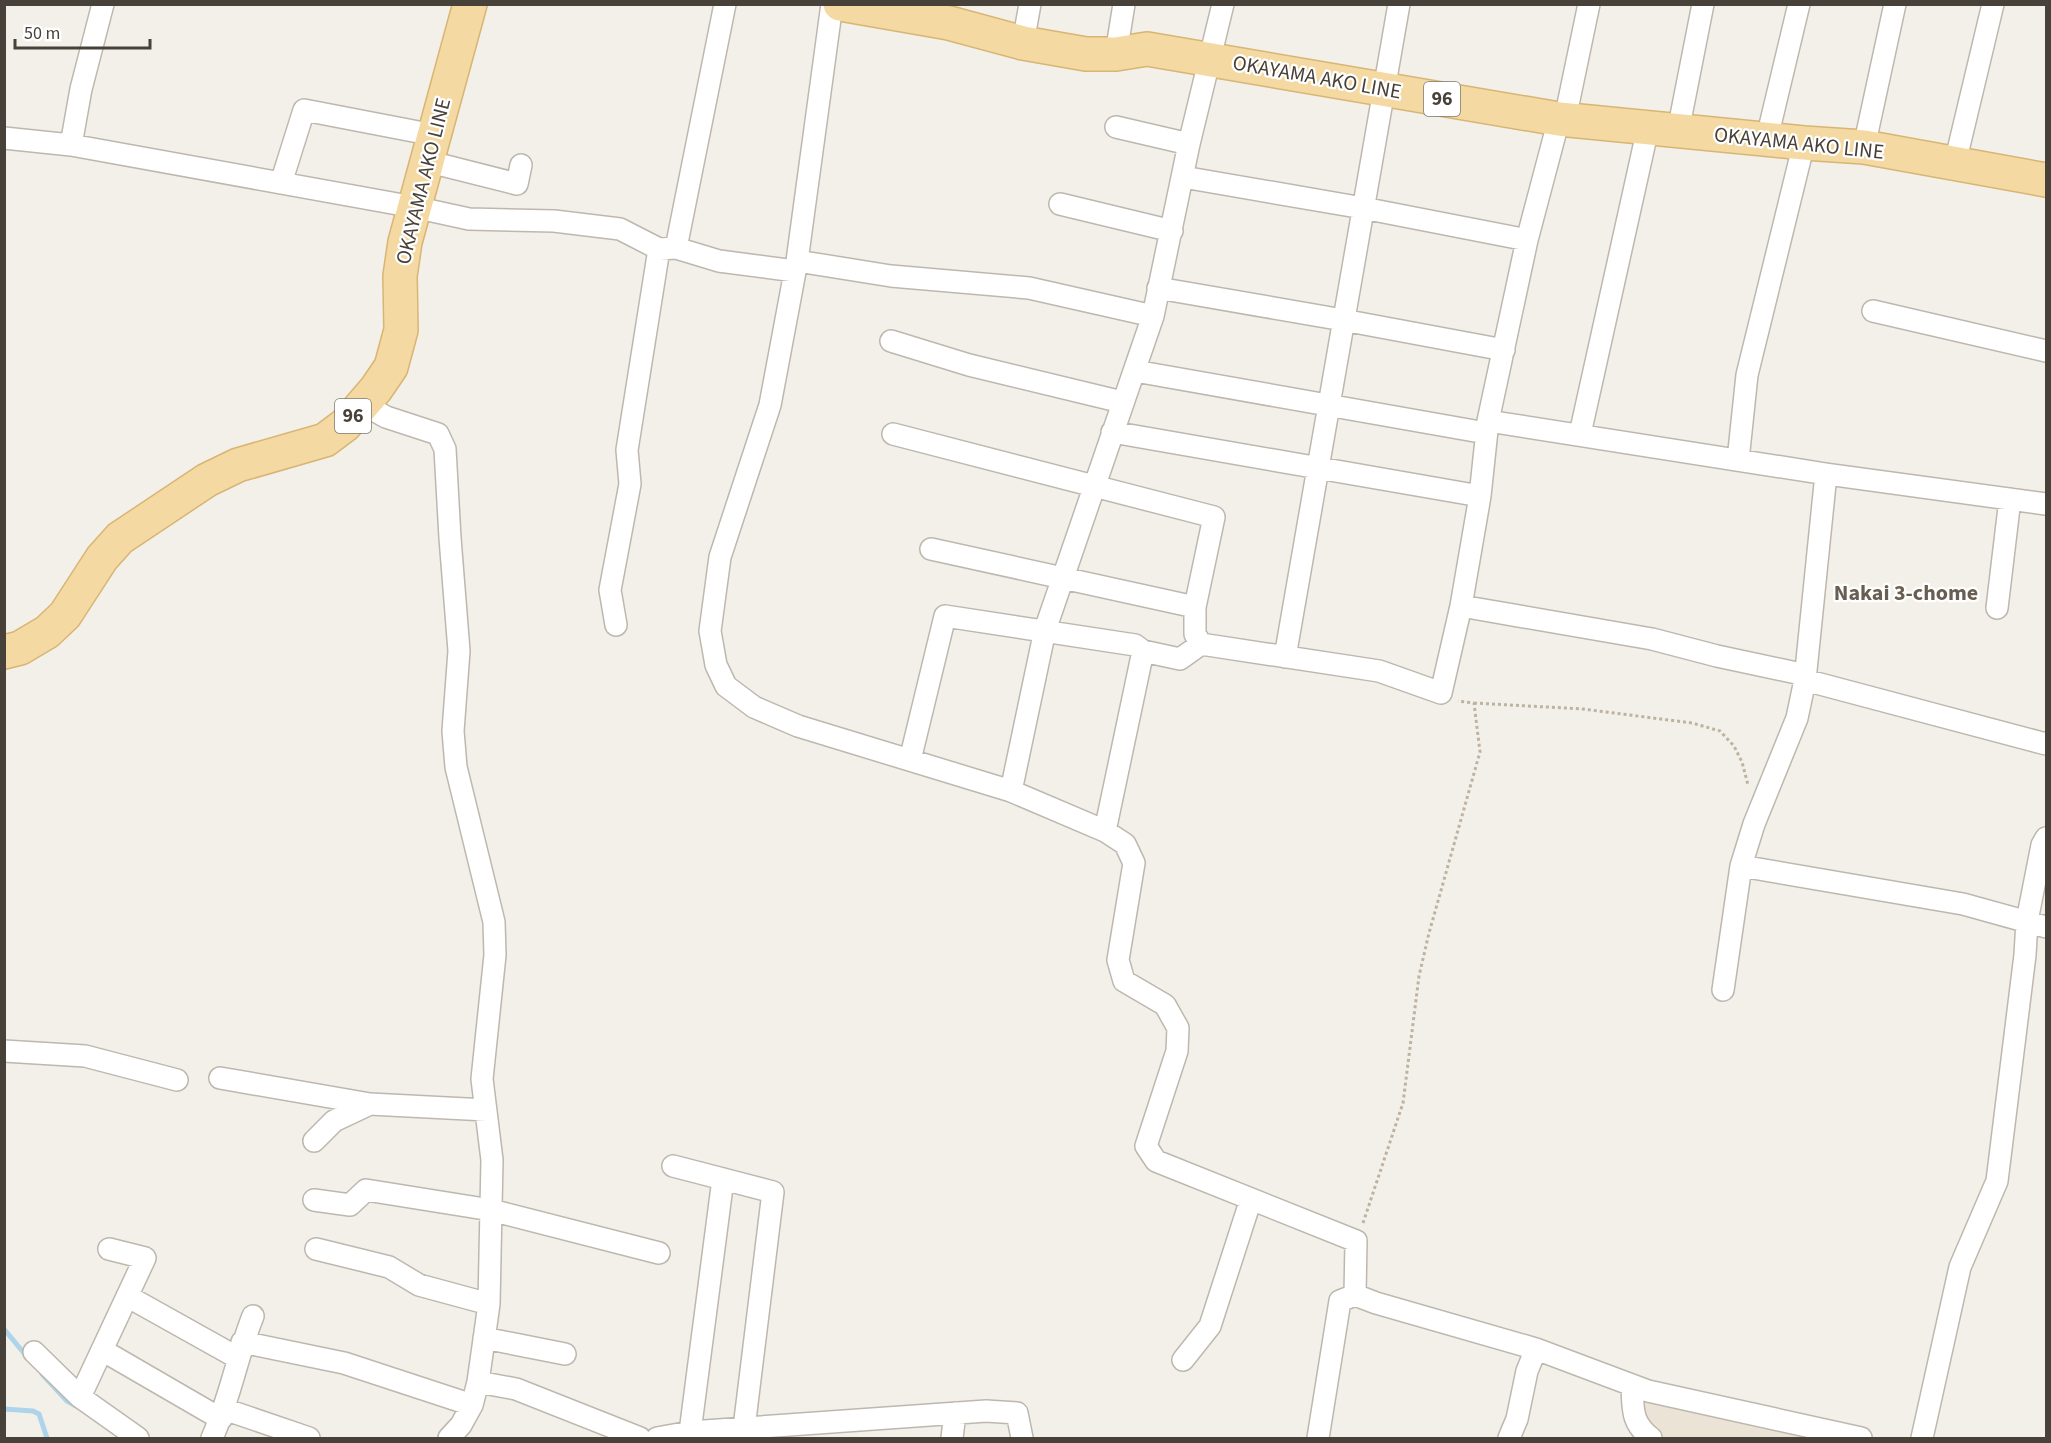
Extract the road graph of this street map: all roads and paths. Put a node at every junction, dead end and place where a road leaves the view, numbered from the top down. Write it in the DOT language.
graph roads {
  1 [pos="103,4"];
  2 [pos="470,4"];
  3 [pos="726,4"];
  4 [pos="832,4"];
  5 [pos="840,4"];
  6 [pos="1030,4"];
  7 [pos="1124,4"];
  8 [pos="1223,4"];
  9 [pos="1399,4"];
  10 [pos="1589,4"];
  11 [pos="1703,4"];
  12 [pos="1799,4"];
  13 [pos="1895,4"];
  14 [pos="1993,4"];
  15 [pos="1023,43"];
  16 [pos="1116,54"];
  17 [pos="1209,58"];
  18 [pos="1384,89"];
  19 [pos="1562,119"];
  20 [pos="1116,127"];
  21 [pos="1663,130"];
  22 [pos="4,138"];
  23 [pos="1767,138"];
  24 [pos="1804,143"];
  25 [pos="1189,144"];
  26 [pos="71,145"];
  27 [pos="1864,147"];
  28 [pos="430,148"];
  29 [pos="1955,163"];
  30 [pos="521,165"];
  31 [pos="1183,177"];
  32 [pos="2046,180"];
  33 [pos="281,183"];
  34 [pos="1060,204"];
  35 [pos="414,207"];
  36 [pos="1363,208"];
  37 [pos="1172,231"];
  38 [pos="1527,240"];
  39 [pos="668,248"];
  40 [pos="796,266"];
  41 [pos="1158,288"];
  42 [pos="1873,311"];
  43 [pos="1153,316"];
  44 [pos="1343,320"];
  45 [pos="891,340"];
  46 [pos="1504,350"];
  47 [pos="2046,351"];
  48 [pos="1135,371"];
  49 [pos="1122,402"];
  50 [pos="363,404"];
  51 [pos="1328,404"];
  52 [pos="1487,427"];
  53 [pos="1112,432"];
  54 [pos="893,434"];
  55 [pos="1580,434"];
  56 [pos="1738,460"];
  57 [pos="1317,468"];
  58 [pos="1826,474"];
  59 [pos="1096,486"];
  60 [pos="1480,496"];
  61 [pos="2010,499"];
  62 [pos="2046,504"];
  63 [pos="931,549"];
  64 [pos="1063,580"];
  65 [pos="1461,606"];
  66 [pos="1195,608"];
  67 [pos="1997,608"];
  68 [pos="616,625"];
  69 [pos="1046,630"];
  70 [pos="1201,644"];
  71 [pos="1143,651"];
  72 [pos="4,652"];
  73 [pos="1285,657"];
  74 [pos="1805,678"];
  75 [pos="1442,693"];
  76 [pos="1474,703"];
  77 [pos="2046,744"];
  78 [pos="910,760"];
  79 [pos="1769,788"];
  80 [pos="1011,791"];
  81 [pos="1105,831"];
  82 [pos="2046,838"];
  83 [pos="1741,866"];
  84 [pos="2037,924"];
  85 [pos="1723,990"];
  86 [pos="4,1051"];
  87 [pos="220,1078"];
  88 [pos="177,1080"];
  89 [pos="370,1104"];
  90 [pos="486,1110"];
  91 [pos="314,1141"];
  92 [pos="673,1166"];
  93 [pos="723,1179"];
  94 [pos="1251,1199"];
  95 [pos="315,1200"];
  96 [pos="491,1210"];
  97 [pos="1356,1241"];
  98 [pos="109,1248"];
  99 [pos="316,1249"];
  100 [pos="659,1253"];
  101 [pos="1355,1295"];
  102 [pos="127,1296"];
  103 [pos="489,1304"];
  104 [pos="252,1316"];
  105 [pos="484,1338"];
  106 [pos="1536,1349"];
  107 [pos="102,1350"];
  108 [pos="240,1350"];
  109 [pos="34,1352"];
  110 [pos="565,1354"];
  111 [pos="1183,1360"];
  112 [pos="478,1382"];
  113 [pos="1632,1385"];
  114 [pos="80,1397"];
  115 [pos="472,1405"];
  116 [pos="955,1413"];
  117 [pos="222,1414"];
  118 [pos="744,1428"];
  119 [pos="863,1429"];
  120 [pos="690,1432"];
  121 [pos="771,1432"];
  122 [pos="138,1438"];
  123 [pos="212,1438"];
  124 [pos="309,1438"];
  125 [pos="449,1438"];
  126 [pos="640,1438"];
  127 [pos="657,1438"];
  128 [pos="952,1438"];
  129 [pos="1022,1438"];
  130 [pos="1318,1438"];
  131 [pos="1509,1438"];
  132 [pos="1650,1438"];
  133 [pos="1861,1438"];
  134 [pos="1922,1438"];
  1 -- 26 [label="street"];
  2 -- 28 [label="main road, OKAYAMA AKO LINE / 96"];
  3 -- 39 [label="street"];
  4 -- 40 [label="street"];
  5 -- 15 [label="main road, OKAYAMA AKO LINE / 96"];
  6 -- 15 [label="street"];
  7 -- 16 [label="street"];
  8 -- 17 [label="street"];
  9 -- 18 [label="street"];
  10 -- 19 [label="street"];
  11 -- 21 [label="street"];
  12 -- 23 [label="street"];
  13 -- 27 [label="street"];
  14 -- 29 [label="street"];
  15 -- 16 [label="main road, OKAYAMA AKO LINE / 96"];
  16 -- 17 [label="main road, OKAYAMA AKO LINE / 96"];
  17 -- 18 [label="main road, OKAYAMA AKO LINE / 96"];
  17 -- 25 [label="street"];
  18 -- 19 [label="main road, OKAYAMA AKO LINE / 96"];
  18 -- 36 [label="street"];
  19 -- 21 [label="main road, OKAYAMA AKO LINE / 96"];
  19 -- 38 [label="street"];
  20 -- 25 [label="street"];
  21 -- 23 [label="main road, OKAYAMA AKO LINE / 96"];
  21 -- 55 [label="street"];
  22 -- 26 [label="street"];
  23 -- 24 [label="main road, OKAYAMA AKO LINE / 96"];
  24 -- 27 [label="main road, OKAYAMA AKO LINE / 96"];
  24 -- 56 [label="street"];
  25 -- 31 [label="street"];
  26 -- 33 [label="street"];
  27 -- 29 [label="main road, OKAYAMA AKO LINE / 96"];
  28 -- 30 [label="street"];
  28 -- 33 [label="street"];
  28 -- 35 [label="main road, OKAYAMA AKO LINE / 96"];
  29 -- 32 [label="main road, OKAYAMA AKO LINE / 96"];
  31 -- 36 [label="street"];
  31 -- 37 [label="street"];
  33 -- 35 [label="street"];
  34 -- 37 [label="street"];
  35 -- 39 [label="street"];
  35 -- 50 [label="main road, OKAYAMA AKO LINE / 96"];
  36 -- 38 [label="street"];
  36 -- 44 [label="street"];
  37 -- 41 [label="street"];
  38 -- 46 [label="street"];
  39 -- 40 [label="street"];
  39 -- 68 [label="street"];
  40 -- 43 [label="street"];
  40 -- 78 [label="street"];
  41 -- 43 [label="street"];
  41 -- 44 [label="street"];
  42 -- 47 [label="street"];
  43 -- 48 [label="street"];
  44 -- 46 [label="street"];
  44 -- 51 [label="street"];
  45 -- 49 [label="street"];
  46 -- 52 [label="street"];
  48 -- 49 [label="street"];
  48 -- 51 [label="street"];
  49 -- 53 [label="street"];
  50 -- 72 [label="main road, OKAYAMA AKO LINE / 96"];
  50 -- 90 [label="street"];
  51 -- 52 [label="street"];
  51 -- 57 [label="street"];
  52 -- 55 [label="street"];
  52 -- 60 [label="street"];
  53 -- 57 [label="street"];
  53 -- 59 [label="street"];
  54 -- 59 [label="street"];
  55 -- 56 [label="street"];
  56 -- 58 [label="street"];
  57 -- 60 [label="street"];
  57 -- 73 [label="street"];
  58 -- 61 [label="street"];
  58 -- 74 [label="street"];
  59 -- 64 [label="street"];
  59 -- 66 [label="street"];
  60 -- 65 [label="street"];
  61 -- 62 [label="street"];
  61 -- 67 [label="street"];
  63 -- 64 [label="street"];
  64 -- 66 [label="street"];
  64 -- 69 [label="street"];
  65 -- 74 [label="street"];
  65 -- 75 [label="street"];
  66 -- 70 [label="street"];
  69 -- 71 [label="street"];
  69 -- 78 [label="street"];
  69 -- 80 [label="street"];
  70 -- 71 [label="street"];
  70 -- 73 [label="street"];
  71 -- 81 [label="street"];
  73 -- 75 [label="street"];
  74 -- 77 [label="street"];
  74 -- 79 [label="street"];
  75 -- 76 [label="path"];
  76 -- 79 [label="path"];
  76 -- 97 [label="path"];
  78 -- 80 [label="street"];
  79 -- 83 [label="street"];
  80 -- 81 [label="street"];
  81 -- 94 [label="street"];
  82 -- 84 [label="street"];
  83 -- 84 [label="street"];
  83 -- 85 [label="street"];
  84 -- 134 [label="street"];
  86 -- 88 [label="street"];
  87 -- 89 [label="street"];
  89 -- 90 [label="street"];
  89 -- 91 [label="street"];
  90 -- 96 [label="street"];
  92 -- 93 [label="street"];
  93 -- 118 [label="street"];
  93 -- 120 [label="street"];
  94 -- 97 [label="street"];
  94 -- 111 [label="street"];
  95 -- 96 [label="street"];
  96 -- 100 [label="street"];
  96 -- 103 [label="street"];
  97 -- 101 [label="street"];
  98 -- 102 [label="street"];
  99 -- 103 [label="street"];
  101 -- 106 [label="street"];
  101 -- 130 [label="street"];
  102 -- 107 [label="street"];
  102 -- 108 [label="street"];
  103 -- 105 [label="street"];
  104 -- 108 [label="street"];
  105 -- 110 [label="street"];
  105 -- 112 [label="street"];
  106 -- 113 [label="street"];
  106 -- 131 [label="street"];
  107 -- 114 [label="street"];
  107 -- 117 [label="street"];
  108 -- 115 [label="street"];
  108 -- 117 [label="street"];
  109 -- 114 [label="street"];
  112 -- 115 [label="street"];
  112 -- 126 [label="street"];
  113 -- 132 [label="street"];
  113 -- 133 [label="street"];
  114 -- 122 [label="street"];
  115 -- 125 [label="street"];
  116 -- 119 [label="street"];
  116 -- 128 [label="street"];
  116 -- 129 [label="street"];
  117 -- 123 [label="street"];
  117 -- 124 [label="street"];
  118 -- 120 [label="street"];
  118 -- 121 [label="street"];
  119 -- 121 [label="street"];
  120 -- 127 [label="street"];
}
